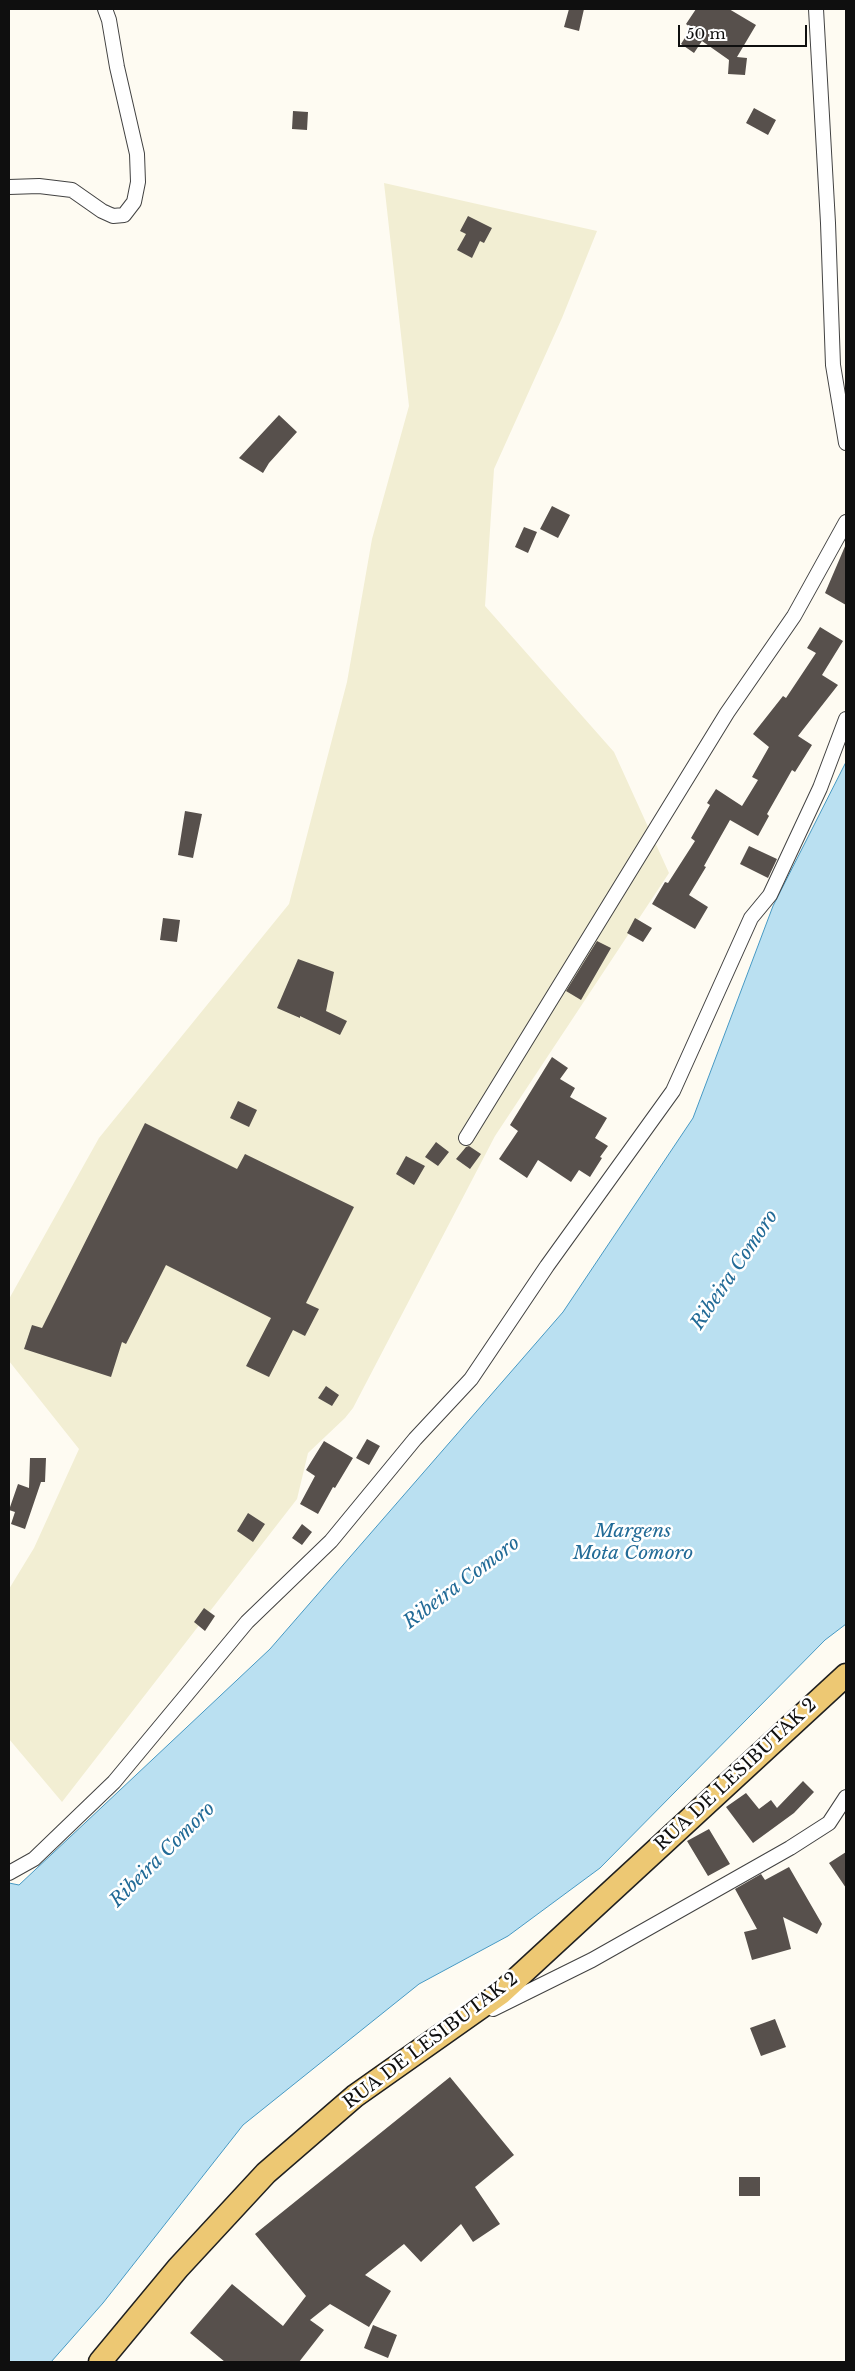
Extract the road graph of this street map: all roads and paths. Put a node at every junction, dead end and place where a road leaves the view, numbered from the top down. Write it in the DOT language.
graph roads {
  1 [pos="105,9"];
  2 [pos="816,9"];
  3 [pos="9,187"];
  4 [pos="846,443"];
  5 [pos="846,522"];
  6 [pos="846,719"];
  7 [pos="466,1138"];
  8 [pos="846,1675"];
  9 [pos="846,1797"];
  10 [pos="9,1872"];
  11 [pos="445,2032"];
  12 [pos="100,2362"];
  1 -- 3 [label="street"];
  2 -- 4 [label="street"];
  5 -- 7 [label="street"];
  6 -- 10 [label="street"];
  8 -- 11 [label="main road, RUA DE LESIBUTAK 2"];
  9 -- 11 [label="street"];
  11 -- 12 [label="main road, RUA DE LESIBUTAK 2"];
}
